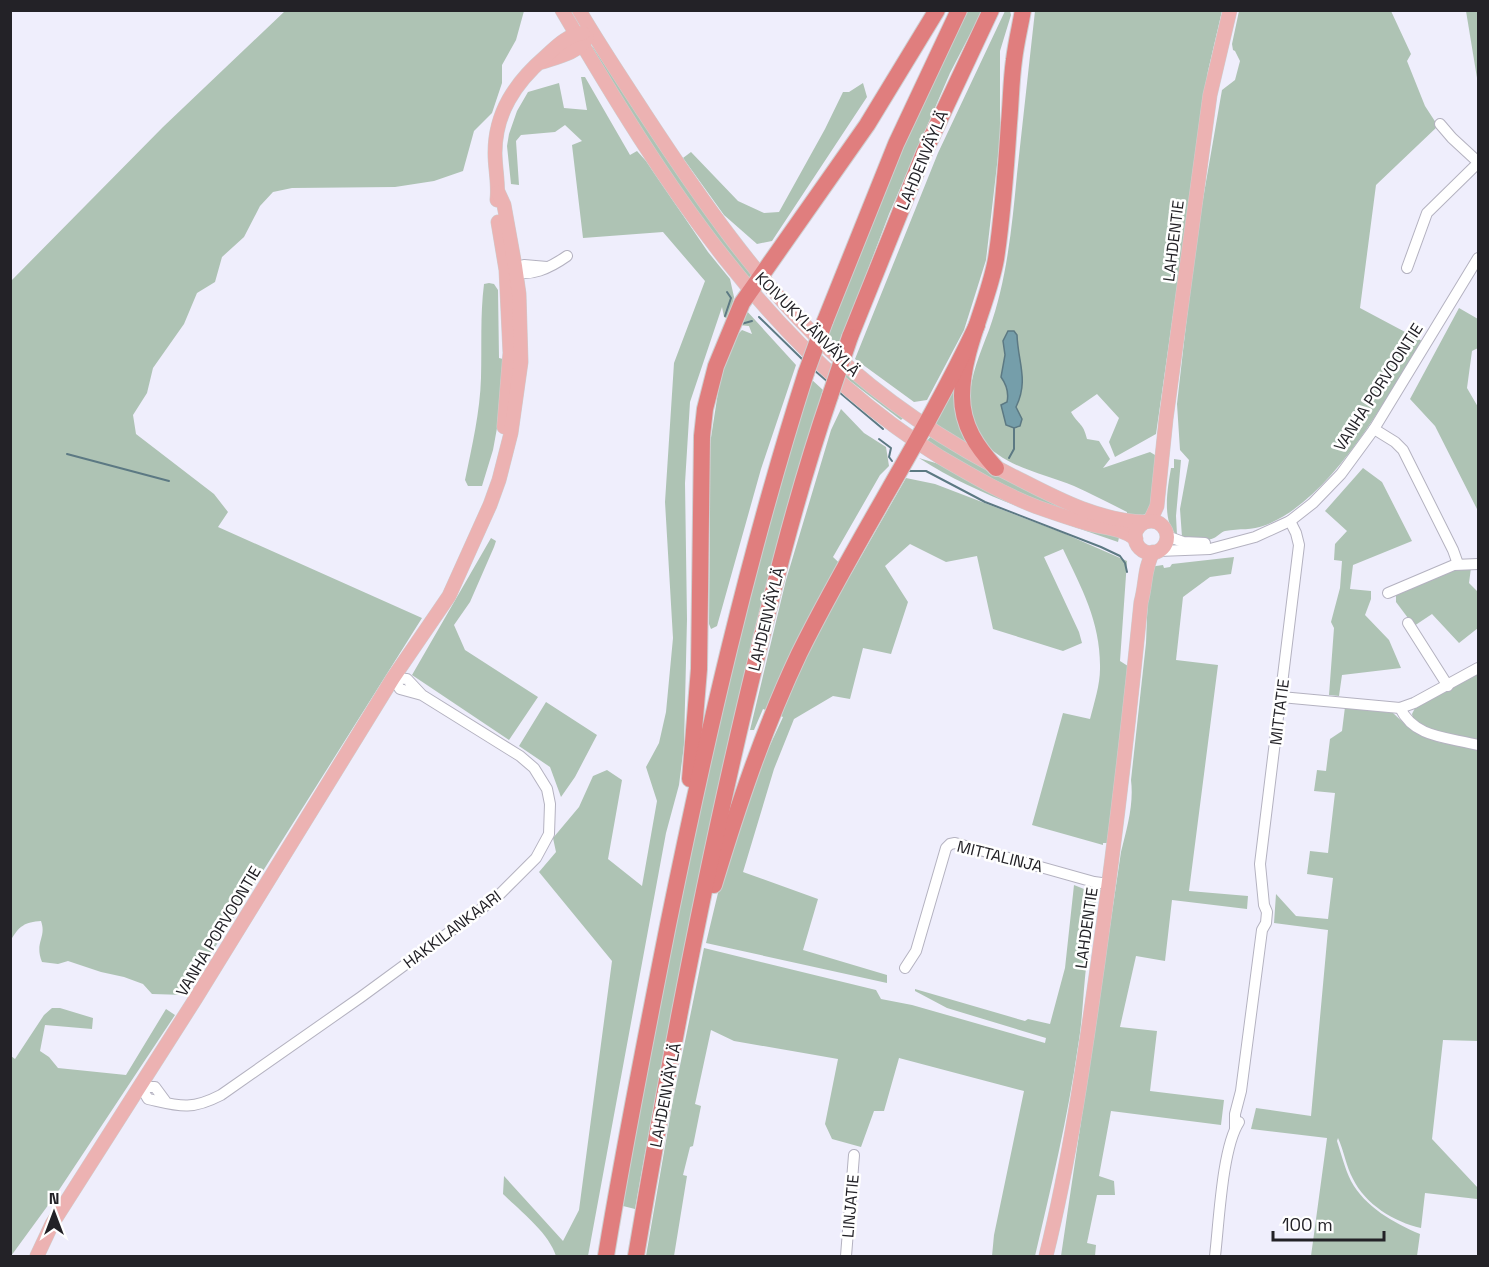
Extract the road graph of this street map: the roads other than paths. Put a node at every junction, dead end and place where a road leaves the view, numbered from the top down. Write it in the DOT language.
graph roads {
  1 [pos="562,10"];
  2 [pos="579,10"];
  3 [pos="937,10"];
  4 [pos="959,10"];
  5 [pos="991,10"];
  6 [pos="1023,10"];
  7 [pos="1230,10"];
  8 [pos="591,31"];
  9 [pos="579,40"];
  10 [pos="1440,124"];
  11 [pos="1479,163"];
  12 [pos="567,256"];
  13 [pos="1479,258"];
  14 [pos="1407,268"];
  15 [pos="512,270"];
  16 [pos="761,276"];
  17 [pos="750,292"];
  18 [pos="977,325"];
  19 [pos="925,425"];
  20 [pos="1374,429"];
  21 [pos="917,441"];
  22 [pos="996,468"];
  23 [pos="1161,478"];
  24 [pos="1147,521"];
  25 [pos="1290,521"];
  26 [pos="1166,532"];
  27 [pos="1137,543"];
  28 [pos="1223,544"];
  29 [pos="1156,552"];
  30 [pos="1458,564"];
  31 [pos="1479,564"];
  32 [pos="1388,592"];
  33 [pos="1142,602"];
  34 [pos="1408,623"];
  35 [pos="1479,668"];
  36 [pos="393,678"];
  37 [pos="1448,686"];
  38 [pos="1281,697"];
  39 [pos="1400,708"];
  40 [pos="1479,745"];
  41 [pos="686,837"];
  42 [pos="1109,884"];
  43 [pos="689,968"];
  44 [pos="905,968"];
  45 [pos="141,1087"];
  46 [pos="854,1155"];
  47 [pos="37,1257"];
  48 [pos="606,1257"];
  49 [pos="636,1257"];
  50 [pos="846,1257"];
  51 [pos="1046,1257"];
  52 [pos="1215,1257"];
  1 -- 9 [label="main road, KOIVUKYLÄNVÄYLÄ"];
  2 -- 8 [label="main road, KOIVUKYLÄNVÄYLÄ"];
  3 -- 16 [label="highway"];
  4 -- 41 [label="highway, LAHDENVÄYLÄ, bridge"];
  5 -- 43 [label="highway, LAHDENVÄYLÄ, bridge"];
  6 -- 18 [label="highway"];
  7 -- 23 [label="main road, LAHDENTIE"];
  8 -- 9 [label="main road, VANHA PORVOONTIE"];
  8 -- 16 [label="main road, KOIVUKYLÄNVÄYLÄ"];
  9 -- 15 [label="main road, VANHA PORVOONTIE"];
  9 -- 17 [label="main road, KOIVUKYLÄNVÄYLÄ"];
  10 -- 11 [label="street"];
  11 -- 14 [label="street"];
  12 -- 15 [label="street"];
  13 -- 20 [label="street, VANHA PORVOONTIE"];
  15 -- 36 [label="main road, VANHA PORVOONTIE"];
  16 -- 17 [label="highway"];
  16 -- 19 [label="main road, KOIVUKYLÄNVÄYLÄ"];
  17 -- 21 [label="main road, KOIVUKYLÄNVÄYLÄ"];
  17 -- 41 [label="highway"];
  18 -- 19 [label="highway"];
  18 -- 22 [label="highway"];
  19 -- 21 [label="highway"];
  19 -- 22 [label="main road, KOIVUKYLÄNVÄYLÄ"];
  20 -- 25 [label="street, VANHA PORVOONTIE"];
  20 -- 30 [label="street"];
  21 -- 27 [label="main road, KOIVUKYLÄNVÄYLÄ"];
  21 -- 43 [label="highway"];
  22 -- 24 [label="main road, KOIVUKYLÄNVÄYLÄ"];
  23 -- 24 [label="main road, LAHDENTIE"];
  23 -- 26 [label="main road, LAHDENTIE"];
  24 -- 26 [label="main road"];
  24 -- 27 [label="main road"];
  25 -- 28 [label="street, VANHA PORVOONTIE"];
  25 -- 38 [label="street, MITTATIE"];
  26 -- 28 [label="street, VANHA PORVOONTIE"];
  26 -- 29 [label="main road"];
  27 -- 29 [label="main road"];
  27 -- 33 [label="main road, LAHDENTIE"];
  28 -- 29 [label="street, VANHA PORVOONTIE"];
  29 -- 33 [label="main road, LAHDENTIE"];
  30 -- 31 [label="street"];
  30 -- 32 [label="street"];
  33 -- 42 [label="main road, LAHDENTIE"];
  34 -- 37 [label="street"];
  35 -- 37 [label="street"];
  36 -- 45 [label="main road, VANHA PORVOONTIE"];
  36 -- 45 [label="street, HAKKILANKAARI"];
  37 -- 39 [label="street"];
  38 -- 39 [label="street"];
  38 -- 52 [label="street, MITTATIE"];
  39 -- 40 [label="street"];
  41 -- 48 [label="highway, LAHDENVÄYLÄ"];
  42 -- 44 [label="street, MITTALINJA"];
  42 -- 51 [label="main road, LAHDENTIE"];
  43 -- 49 [label="highway, LAHDENVÄYLÄ"];
  45 -- 47 [label="main road, VANHA PORVOONTIE"];
  46 -- 50 [label="street, LINJATIE"];
}
